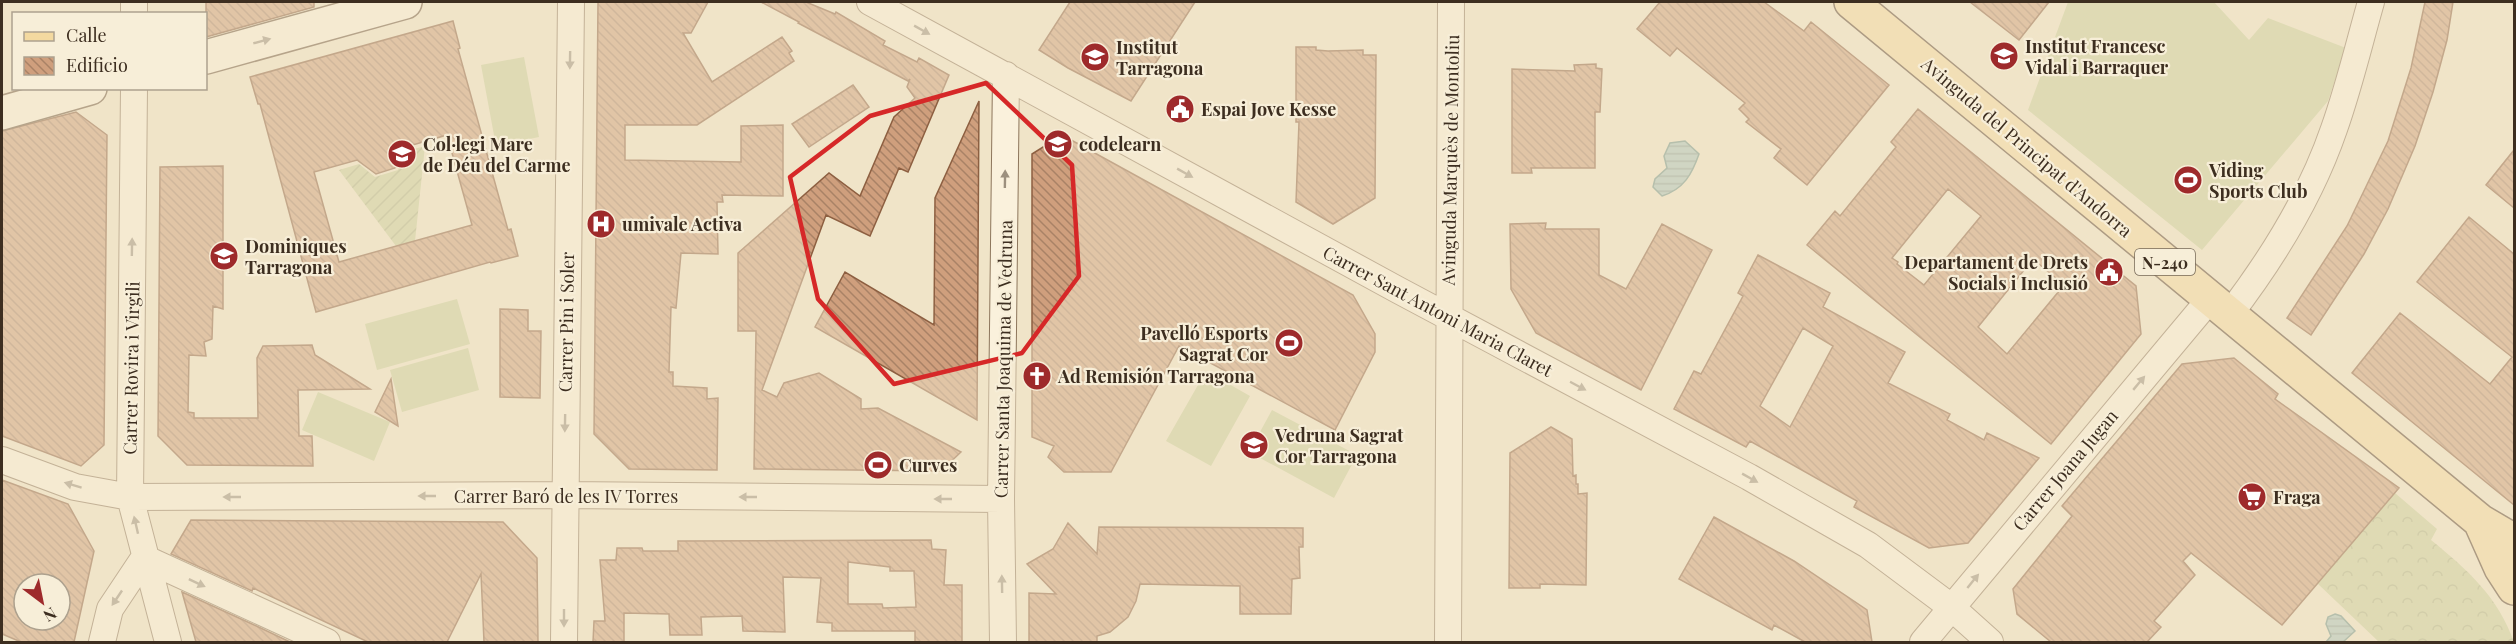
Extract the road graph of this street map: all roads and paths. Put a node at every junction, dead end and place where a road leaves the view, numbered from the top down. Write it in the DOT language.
graph roads {
  1 [pos="405,2"];
  2 [pos="571,2"];
  3 [pos="870,2"];
  4 [pos="1451,2"];
  5 [pos="1851,2"];
  6 [pos="2371,2"];
  7 [pos="207,57"];
  8 [pos="1006,75"];
  9 [pos="83,90"];
  10 [pos="134,90"];
  11 [pos="2,113"];
  12 [pos="2220,307"];
  13 [pos="1448,316"];
  14 [pos="2,460"];
  15 [pos="564,495"];
  16 [pos="130,497"];
  17 [pos="1001,499"];
  18 [pos="2480,521"];
  19 [pos="2514,541"];
  20 [pos="144,558"];
  21 [pos="2514,588"];
  22 [pos="1952,607"];
  23 [pos="102,642"];
  24 [pos="168,642"];
  25 [pos="327,642"];
  26 [pos="564,642"];
  27 [pos="1003,642"];
  28 [pos="1448,642"];
  29 [pos="1923,642"];
  30 [pos="1990,642"];
  7 -- 1 [label="main road, one-way"];
  2 -- 15 [label="street, Carrer Pin i Soler, one-way"];
  3 -- 8 [label="street, Carrer Sant Antoni Maria Claret, one-way"];
  4 -- 13 [label="street, Avinguda Marquès de Montoliu"];
  5 -- 12 [label="main road, Avinguda del Principat d'Andorra / N-240"];
  6 -- 12 [label="street, Carrer Joana Jugan"];
  8 -- 13 [label="street, Carrer Sant Antoni Maria Claret, one-way"];
  17 -- 8 [label="street, Carrer Santa Joaquima de Vedruna, one-way"];
  9 -- 11 [label="main road"];
  16 -- 10 [label="street, Carrer Rovira i Virgili, one-way"];
  12 -- 18 [label="main road, Avinguda del Principat d'Andorra / N-240"];
  22 -- 12 [label="street, Carrer Joana Jugan, one-way"];
  13 -- 22 [label="street, Carrer Sant Antoni Maria Claret, one-way"];
  13 -- 28 [label="street, Avinguda Marquès de Montoliu"];
  16 -- 14 [label="street, Carrer Baró de les IV Torres, one-way"];
  15 -- 16 [label="street, Carrer Baró de les IV Torres, one-way"];
  17 -- 15 [label="street, Carrer Baró de les IV Torres, one-way"];
  15 -- 26 [label="street, Carrer Pin i Soler, one-way"];
  20 -- 16 [label="street, Carrer Rovira i Virgili, one-way"];
  27 -- 17 [label="street, Carrer Santa Joaquima de Vedruna, one-way"];
  18 -- 19 [label="main road, Avinguda del Principat d'Andorra / N-240"];
  18 -- 21 [label="main road, Avinguda del Principat d'Andorra / N-240"];
  20 -- 23 [label="street, one-way"];
  20 -- 24 [label="street, Carrer Rovira i Virgili"];
  20 -- 25 [label="street, one-way"];
  22 -- 29 [label="street, Carrer Joana Jugan"];
  22 -- 30 [label="street, Carrer Sant Antoni Maria Claret"];
}
